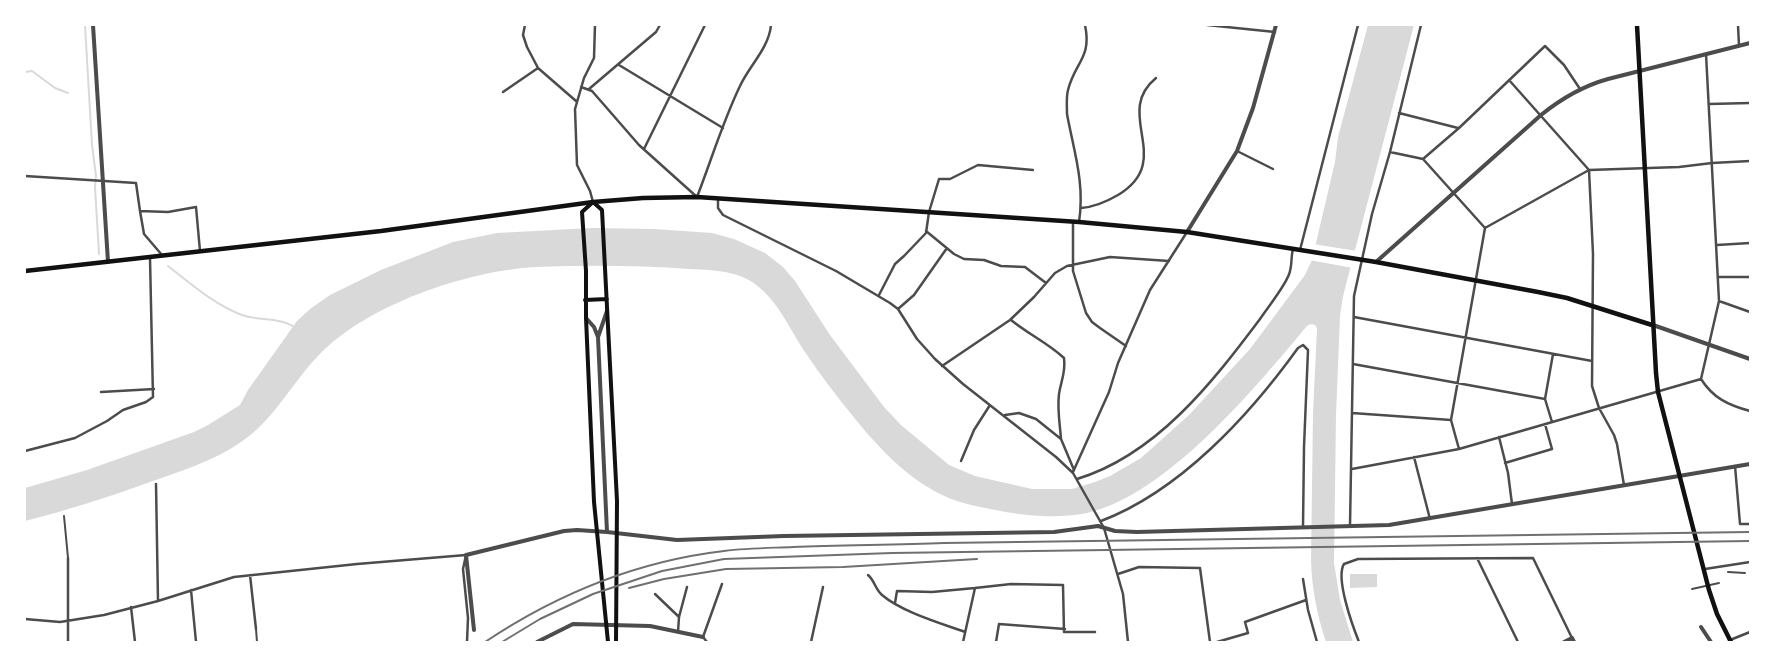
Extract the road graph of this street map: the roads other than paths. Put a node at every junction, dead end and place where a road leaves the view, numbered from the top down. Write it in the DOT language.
graph roads {
  1 [pos="92,25"];
  2 [pos="525,25"];
  3 [pos="595,25"];
  4 [pos="660,25"];
  5 [pos="705,25"];
  6 [pos="771,25"];
  7 [pos="1085,25"];
  8 [pos="1207,25"];
  9 [pos="1276,25"];
  10 [pos="1358,25"];
  11 [pos="1422,25"];
  12 [pos="1637,25"];
  13 [pos="1738,25"];
  14 [pos="1275,32"];
  15 [pos="1750,43"];
  16 [pos="1739,46"];
  17 [pos="1706,54"];
  18 [pos="619,65"];
  19 [pos="538,68"];
  20 [pos="1640,71"];
  21 [pos="1156,78"];
  22 [pos="1510,80"];
  23 [pos="581,87"];
  24 [pos="589,89"];
  25 [pos="1580,89"];
  26 [pos="503,92"];
  27 [pos="669,96"];
  28 [pos="576,100"];
  29 [pos="1750,103"];
  30 [pos="1708,104"];
  31 [pos="1399,112"];
  32 [pos="1541,114"];
  33 [pos="723,128"];
  34 [pos="1458,128"];
  35 [pos="644,149"];
  36 [pos="1237,151"];
  37 [pos="1390,152"];
  38 [pos="1423,159"];
  39 [pos="1750,161"];
  40 [pos="1712,163"];
  41 [pos="1645,168"];
  42 [pos="1273,169"];
  43 [pos="1033,170"];
  44 [pos="1589,170"];
  45 [pos="25,176"];
  46 [pos="102,180"];
  47 [pos="1453,193"];
  48 [pos="697,197"];
  49 [pos="718,199"];
  50 [pos="593,202"];
  51 [pos="1081,208"];
  52 [pos="140,211"];
  53 [pos="929,212"];
  54 [pos="1073,222"];
  55 [pos="1079,222"];
  56 [pos="1485,228"];
  57 [pos="926,231"];
  58 [pos="1187,232"];
  59 [pos="1750,243"];
  60 [pos="1716,245"];
  61 [pos="947,248"];
  62 [pos="1293,249"];
  63 [pos="1301,250"];
  64 [pos="200,252"];
  65 [pos="163,256"];
  66 [pos="150,258"];
  67 [pos="1360,260"];
  68 [pos="1169,261"];
  69 [pos="108,262"];
  70 [pos="1376,262"];
  71 [pos="1073,264"];
  72 [pos="25,272"];
  73 [pos="1718,277"];
  74 [pos="1750,277"];
  75 [pos="1474,281"];
  76 [pos="1046,283"];
  77 [pos="879,295"];
  78 [pos="607,299"];
  79 [pos="585,300"];
  80 [pos="1719,301"];
  81 [pos="1593,306"];
  82 [pos="608,309"];
  83 [pos="898,310"];
  84 [pos="1750,312"];
  85 [pos="1354,317"];
  86 [pos="586,318"];
  87 [pos="1010,320"];
  88 [pos="1652,325"];
  89 [pos="598,337"];
  90 [pos="1465,338"];
  91 [pos="1709,344"];
  92 [pos="1126,346"];
  93 [pos="1554,354"];
  94 [pos="1750,359"];
  95 [pos="1592,360"];
  96 [pos="1353,364"];
  97 [pos="942,366"];
  98 [pos="1701,379"];
  99 [pos="1457,383"];
  100 [pos="154,389"];
  101 [pos="101,392"];
  102 [pos="1658,392"];
  103 [pos="1545,399"];
  104 [pos="990,405"];
  105 [pos="1599,408"];
  106 [pos="1750,411"];
  107 [pos="1352,413"];
  108 [pos="1004,416"];
  109 [pos="1450,420"];
  110 [pos="1552,422"];
  111 [pos="1544,424"];
  112 [pos="1499,437"];
  113 [pos="1061,439"];
  114 [pos="1459,449"];
  115 [pos="25,451"];
  116 [pos="1414,457"];
  117 [pos="961,461"];
  118 [pos="1505,463"];
  119 [pos="1750,464"];
  120 [pos="1735,466"];
  121 [pos="1352,470"];
  122 [pos="1073,471"];
  123 [pos="1077,480"];
  124 [pos="156,484"];
  125 [pos="1624,485"];
  126 [pos="1512,504"];
  127 [pos="64,516"];
  128 [pos="1100,519"];
  129 [pos="1430,519"];
  130 [pos="1750,524"];
  131 [pos="1350,526"];
  132 [pos="1304,527"];
  133 [pos="1104,528"];
  134 [pos="607,532"];
  135 [pos="466,555"];
  136 [pos="68,558"];
  137 [pos="1477,558"];
  138 [pos="1745,558"];
  139 [pos="1750,562"];
  140 [pos="1741,563"];
  141 [pos="1703,570"];
  142 [pos="1728,572"];
  143 [pos="1745,573"];
  144 [pos="1118,574"];
  145 [pos="250,575"];
  146 [pos="868,575"];
  147 [pos="1303,579"];
  148 [pos="1719,583"];
  149 [pos="722,584"];
  150 [pos="687,587"];
  151 [pos="823,587"];
  152 [pos="975,588"];
  153 [pos="1692,589"];
  154 [pos="191,590"];
  155 [pos="655,594"];
  156 [pos="158,600"];
  157 [pos="1306,600"];
  158 [pos="895,603"];
  159 [pos="131,607"];
  160 [pos="679,617"];
  161 [pos="25,618"];
  162 [pos="68,621"];
  163 [pos="1702,626"];
  164 [pos="256,629"];
  165 [pos="1065,629"];
  166 [pos="474,630"];
  167 [pos="678,632"];
  168 [pos="965,632"];
  169 [pos="1095,632"];
  170 [pos="1750,632"];
  171 [pos="703,637"];
  172 [pos="1234,638"];
  173 [pos="1573,640"];
  174 [pos="1731,641"];
  175 [pos="68,642"];
  176 [pos="134,642"];
  177 [pos="196,642"];
  178 [pos="257,642"];
  179 [pos="468,642"];
  180 [pos="537,642"];
  181 [pos="608,642"];
  182 [pos="616,642"];
  183 [pos="707,642"];
  184 [pos="811,642"];
  185 [pos="963,642"];
  186 [pos="996,642"];
  187 [pos="1128,642"];
  188 [pos="1210,642"];
  189 [pos="1217,642"];
  190 [pos="1236,642"];
  191 [pos="1317,642"];
  192 [pos="1359,642"];
  193 [pos="1518,642"];
  194 [pos="1564,642"];
  195 [pos="1711,642"];
  1 -- 46 [label="street"];
  2 -- 19 [label="street"];
  3 -- 23 [label="street"];
  4 -- 18 [label="street"];
  5 -- 27 [label="street"];
  6 -- 33 [label="street"];
  7 -- 51 [label="street"];
  8 -- 14 [label="street"];
  9 -- 14 [label="street"];
  10 -- 63 [label="street"];
  11 -- 31 [label="street"];
  12 -- 20 [label="main road"];
  13 -- 16 [label="street"];
  14 -- 36 [label="street"];
  15 -- 16 [label="street"];
  16 -- 17 [label="street"];
  17 -- 20 [label="street"];
  17 -- 30 [label="street"];
  18 -- 24 [label="street"];
  18 -- 27 [label="street"];
  19 -- 26 [label="street"];
  19 -- 28 [label="street"];
  20 -- 25 [label="street"];
  20 -- 41 [label="main road"];
  21 -- 51 [label="street"];
  22 -- 25 [label="street"];
  22 -- 32 [label="street"];
  22 -- 34 [label="street"];
  23 -- 24 [label="street"];
  23 -- 28 [label="street"];
  24 -- 35 [label="street"];
  25 -- 32 [label="street"];
  27 -- 33 [label="street"];
  27 -- 35 [label="street"];
  28 -- 50 [label="street"];
  29 -- 30 [label="street"];
  30 -- 40 [label="street"];
  31 -- 34 [label="street"];
  31 -- 37 [label="street"];
  32 -- 44 [label="street"];
  32 -- 47 [label="street"];
  33 -- 48 [label="street"];
  34 -- 38 [label="street"];
  35 -- 48 [label="street"];
  36 -- 42 [label="street"];
  36 -- 58 [label="street"];
  37 -- 38 [label="street"];
  37 -- 67 [label="street"];
  38 -- 47 [label="street"];
  39 -- 40 [label="street"];
  40 -- 41 [label="street"];
  40 -- 60 [label="street"];
  41 -- 44 [label="street"];
  41 -- 88 [label="main road"];
  43 -- 53 [label="street"];
  44 -- 56 [label="street"];
  44 -- 81 [label="street"];
  45 -- 46 [label="street"];
  46 -- 52 [label="street"];
  46 -- 69 [label="street"];
  47 -- 56 [label="street"];
  47 -- 70 [label="street"];
  48 -- 49 [label="main road"];
  48 -- 50 [label="main road"];
  49 -- 53 [label="main road"];
  49 -- 77 [label="street"];
  50 -- 64 [label="main road"];
  50 -- 78 [label="main road"];
  50 -- 79 [label="main road"];
  51 -- 55 [label="street"];
  52 -- 64 [label="street"];
  52 -- 65 [label="street"];
  53 -- 54 [label="main road"];
  53 -- 57 [label="street"];
  54 -- 55 [label="main road"];
  54 -- 71 [label="street"];
  55 -- 58 [label="main road"];
  56 -- 75 [label="street"];
  57 -- 61 [label="street"];
  57 -- 77 [label="street"];
  58 -- 62 [label="main road"];
  58 -- 68 [label="street"];
  59 -- 60 [label="street"];
  60 -- 73 [label="street"];
  61 -- 76 [label="street"];
  61 -- 83 [label="street"];
  62 -- 63 [label="main road"];
  62 -- 123 [label="street"];
  63 -- 67 [label="main road"];
  64 -- 65 [label="main road"];
  65 -- 66 [label="main road"];
  66 -- 69 [label="main road"];
  66 -- 100 [label="street"];
  67 -- 70 [label="main road"];
  67 -- 85 [label="street"];
  68 -- 71 [label="street"];
  68 -- 92 [label="street"];
  69 -- 72 [label="main road"];
  70 -- 75 [label="main road"];
  71 -- 76 [label="street"];
  71 -- 92 [label="street"];
  73 -- 74 [label="street"];
  73 -- 80 [label="street"];
  75 -- 81 [label="main road"];
  75 -- 90 [label="street"];
  76 -- 87 [label="street"];
  77 -- 83 [label="street"];
  78 -- 79 [label="main road"];
  78 -- 82 [label="main road"];
  79 -- 86 [label="main road"];
  80 -- 84 [label="street"];
  80 -- 91 [label="street"];
  81 -- 88 [label="main road"];
  81 -- 95 [label="street"];
  82 -- 89 [label="street"];
  82 -- 182 [label="main road"];
  83 -- 97 [label="street"];
  85 -- 90 [label="street"];
  85 -- 96 [label="street"];
  86 -- 89 [label="street"];
  86 -- 181 [label="main road"];
  87 -- 97 [label="street"];
  87 -- 113 [label="street"];
  88 -- 91 [label="street"];
  88 -- 102 [label="main road"];
  89 -- 134 [label="street"];
  90 -- 93 [label="street"];
  90 -- 99 [label="street"];
  91 -- 94 [label="street"];
  91 -- 98 [label="street"];
  92 -- 122 [label="street"];
  93 -- 95 [label="street"];
  93 -- 103 [label="street"];
  95 -- 105 [label="street"];
  96 -- 99 [label="street"];
  96 -- 107 [label="street"];
  97 -- 104 [label="street"];
  98 -- 102 [label="street"];
  98 -- 106 [label="street"];
  99 -- 103 [label="street"];
  99 -- 109 [label="street"];
  100 -- 101 [label="street"];
  100 -- 115 [label="street"];
  102 -- 105 [label="street"];
  102 -- 141 [label="main road"];
  103 -- 110 [label="street"];
  104 -- 108 [label="street"];
  104 -- 117 [label="street"];
  105 -- 110 [label="street"];
  105 -- 125 [label="street"];
  107 -- 109 [label="street"];
  107 -- 121 [label="street"];
  108 -- 113 [label="street"];
  108 -- 122 [label="street"];
  109 -- 114 [label="street"];
  110 -- 111 [label="street"];
  111 -- 112 [label="street"];
  111 -- 118 [label="street"];
  112 -- 114 [label="street"];
  112 -- 118 [label="street"];
  113 -- 122 [label="street"];
  114 -- 116 [label="street"];
  116 -- 121 [label="street"];
  116 -- 129 [label="street"];
  118 -- 126 [label="street"];
  119 -- 120 [label="street"];
  120 -- 125 [label="street"];
  120 -- 130 [label="street"];
  121 -- 131 [label="street"];
  122 -- 123 [label="street"];
  123 -- 128 [label="street"];
  124 -- 156 [label="street"];
  125 -- 126 [label="street"];
  126 -- 129 [label="street"];
  127 -- 136 [label="street"];
  128 -- 132 [label="street"];
  128 -- 133 [label="street"];
  129 -- 131 [label="street"];
  131 -- 132 [label="street"];
  132 -- 133 [label="street"];
  133 -- 134 [label="street"];
  133 -- 144 [label="street"];
  134 -- 135 [label="street"];
  135 -- 145 [label="street"];
  135 -- 166 [label="street"];
  135 -- 179 [label="street"];
  136 -- 162 [label="street"];
  137 -- 173 [label="street"];
  137 -- 192 [label="street"];
  137 -- 193 [label="street"];
  138 -- 140 [label="street"];
  139 -- 140 [label="street"];
  140 -- 141 [label="street"];
  141 -- 174 [label="main road"];
  142 -- 143 [label="street"];
  144 -- 187 [label="street"];
  144 -- 188 [label="street"];
  145 -- 154 [label="street"];
  145 -- 164 [label="street"];
  146 -- 158 [label="street"];
  147 -- 157 [label="street"];
  148 -- 153 [label="street"];
  149 -- 171 [label="street"];
  150 -- 160 [label="street"];
  151 -- 184 [label="street"];
  152 -- 158 [label="street"];
  152 -- 165 [label="street"];
  152 -- 168 [label="street"];
  154 -- 156 [label="street"];
  154 -- 177 [label="street"];
  155 -- 160 [label="street"];
  156 -- 159 [label="street"];
  157 -- 172 [label="street"];
  157 -- 191 [label="street"];
  158 -- 168 [label="street"];
  159 -- 162 [label="street"];
  159 -- 176 [label="street"];
  160 -- 167 [label="street"];
  161 -- 162 [label="street"];
  162 -- 175 [label="street"];
  163 -- 195 [label="street"];
  164 -- 178 [label="street"];
  165 -- 169 [label="street"];
  165 -- 186 [label="street"];
  167 -- 171 [label="street"];
  167 -- 180 [label="street"];
  168 -- 185 [label="street"];
  170 -- 174 [label="street"];
  171 -- 183 [label="street"];
  172 -- 189 [label="street"];
  172 -- 190 [label="street"];
  173 -- 194 [label="street"];
}
